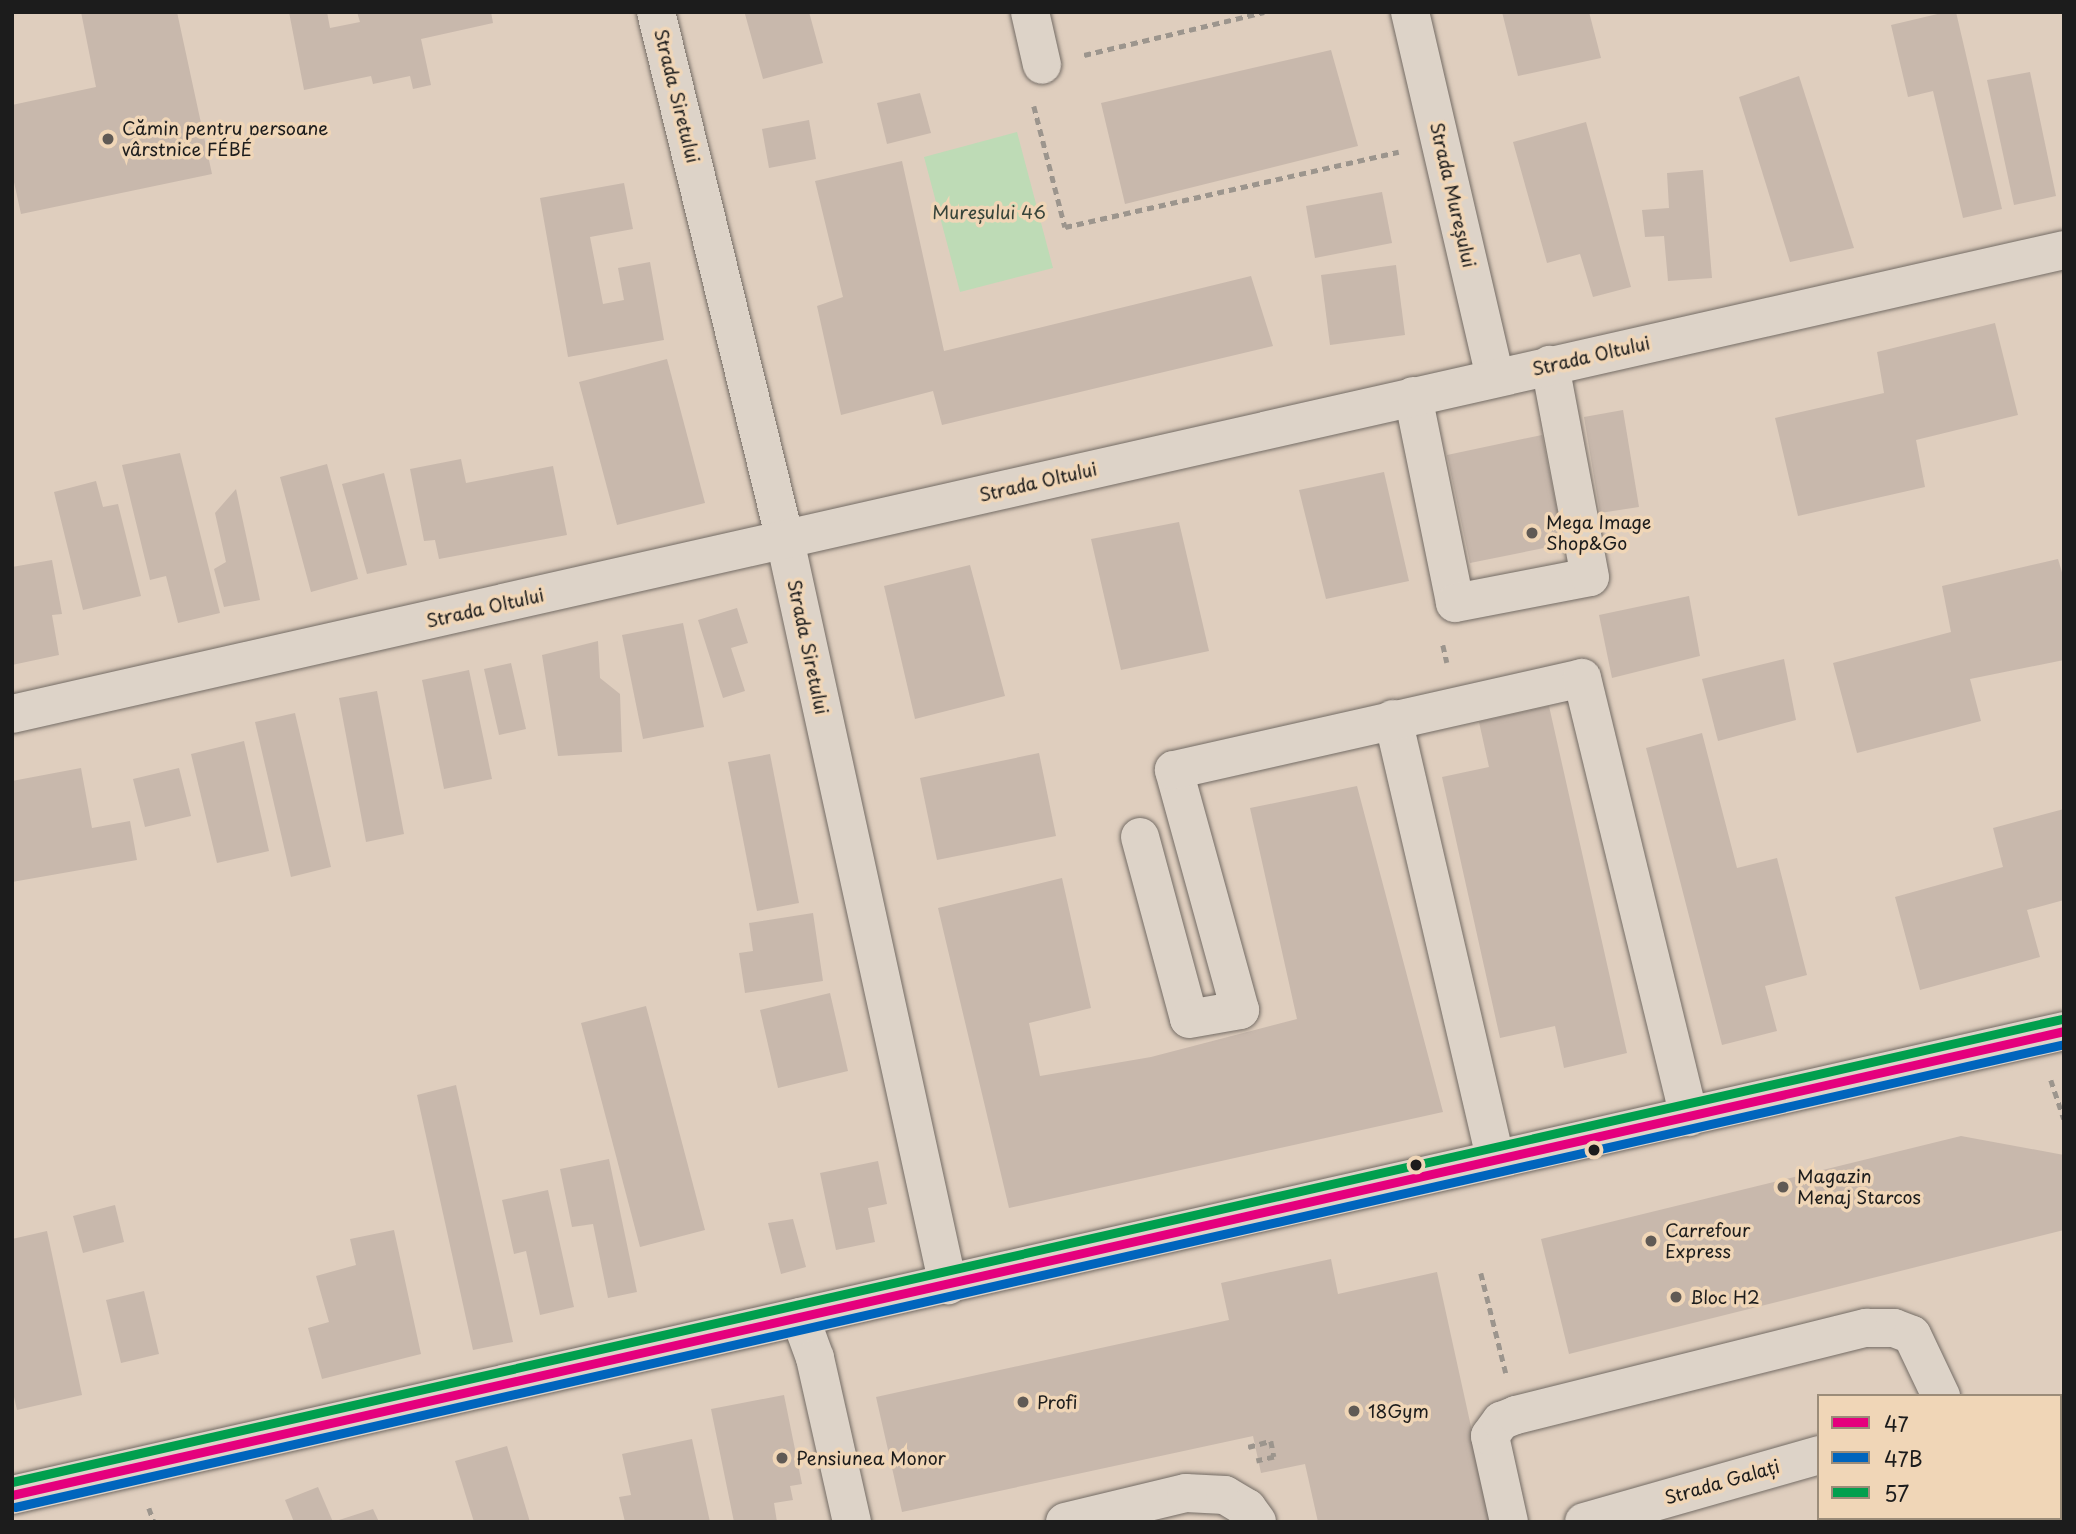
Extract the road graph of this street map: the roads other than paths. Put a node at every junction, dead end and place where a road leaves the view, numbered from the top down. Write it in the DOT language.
graph roads {
  1 [pos="656,12"];
  2 [pos="1030,12"];
  3 [pos="1410,12"];
  4 [pos="1042,65"];
  5 [pos="2064,250"];
  6 [pos="1550,365"];
  7 [pos="1495,377"];
  8 [pos="1413,396"];
  9 [pos="785,540"];
  10 [pos="12,714"];
  11 [pos="1393,719"];
  12 [pos="1140,837"];
  13 [pos="2064,1031"];
  14 [pos="1689,1117"];
  15 [pos="1495,1159"];
  16 [pos="948,1285"];
  17 [pos="800,1317"];
  18 [pos="1940,1394"];
  19 [pos="1817,1456"];
  20 [pos="12,1495"];
  21 [pos="852,1522"];
  22 [pos="1065,1522"];
  23 [pos="1257,1522"];
  24 [pos="1509,1522"];
  25 [pos="1584,1522"];
  1 -- 9 [label="street, Strada Siretului"];
  2 -- 4 [label="street"];
  3 -- 7 [label="street, Strada Mureșului"];
  5 -- 6 [label="street, Strada Oltului"];
  6 -- 7 [label="street, Strada Oltului"];
  6 -- 8 [label="street"];
  7 -- 8 [label="street, Strada Oltului"];
  8 -- 9 [label="street, Strada Oltului"];
  9 -- 10 [label="street, Strada Oltului"];
  9 -- 16 [label="street, Strada Siretului"];
  11 -- 12 [label="street"];
  11 -- 14 [label="street"];
  11 -- 15 [label="street"];
  13 -- 14 [label="street"];
  14 -- 15 [label="street"];
  15 -- 16 [label="street"];
  16 -- 17 [label="street"];
  17 -- 20 [label="street"];
  17 -- 21 [label="street"];
  18 -- 24 [label="street"];
  19 -- 25 [label="street, Strada Galați"];
  22 -- 23 [label="street"];
}
